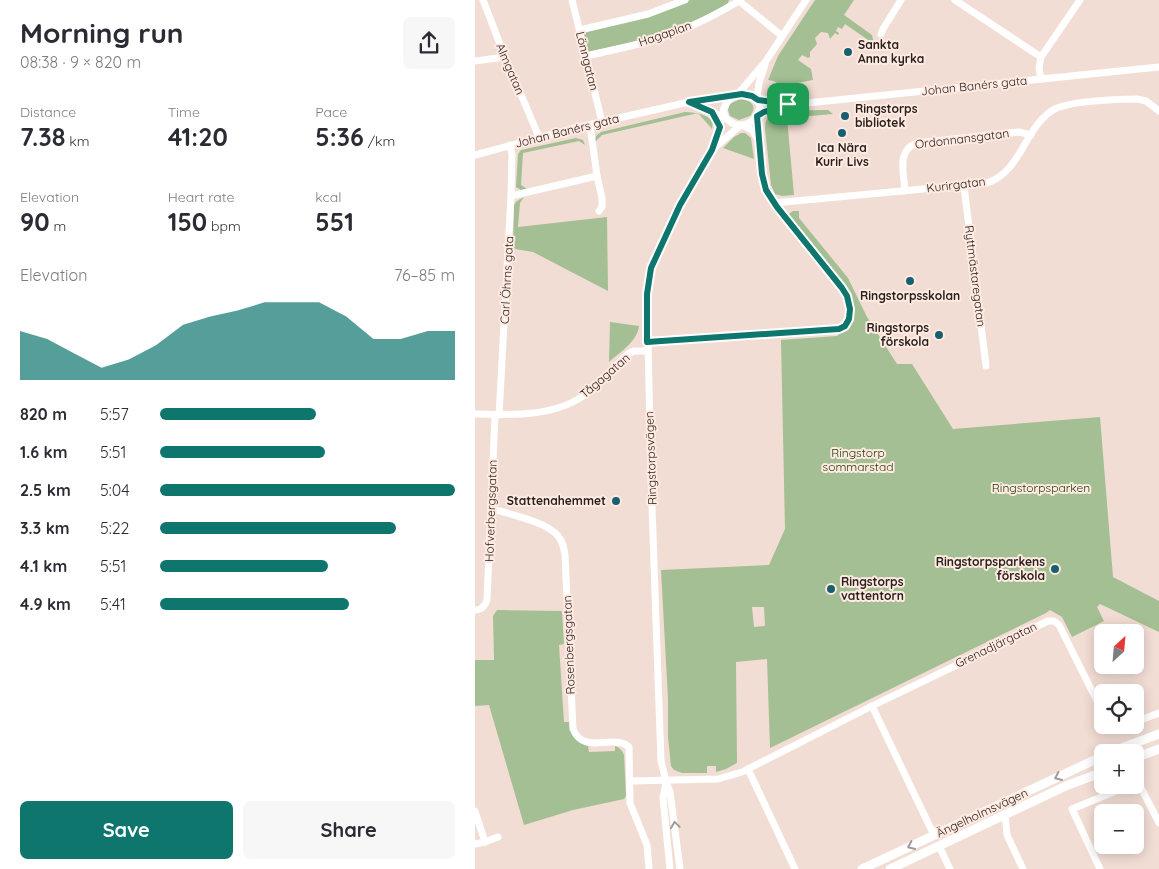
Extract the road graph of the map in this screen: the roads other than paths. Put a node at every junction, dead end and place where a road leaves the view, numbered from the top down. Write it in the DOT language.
graph roads {
  1 [pos="483,0"];
  2 [pos="572,0"];
  3 [pos="685,0"];
  4 [pos="806,0"];
  5 [pos="901,0"];
  6 [pos="955,0"];
  7 [pos="1080,0"];
  8 [pos="738,1"];
  9 [pos="580,30"];
  10 [pos="881,34"];
  11 [pos="783,36"];
  12 [pos="587,56"];
  13 [pos="505,57"];
  14 [pos="1041,57"];
  15 [pos="475,61"];
  16 [pos="766,61"];
  17 [pos="1159,66"];
  18 [pos="1041,79"];
  19 [pos="736,95"];
  20 [pos="758,99"];
  21 [pos="689,102"];
  22 [pos="788,104"];
  23 [pos="1159,111"];
  24 [pos="712,112"];
  25 [pos="757,116"];
  26 [pos="724,118"];
  27 [pos="602,122"];
  28 [pos="590,125"];
  29 [pos="741,125"];
  30 [pos="720,127"];
  31 [pos="1031,135"];
  32 [pos="539,136"];
  33 [pos="759,142"];
  34 [pos="510,145"];
  35 [pos="712,150"];
  36 [pos="475,155"];
  37 [pos="597,176"];
  38 [pos="963,186"];
  39 [pos="905,191"];
  40 [pos="511,196"];
  41 [pos="774,203"];
  42 [pos="599,211"];
  43 [pos="647,342"];
  44 [pos="648,351"];
  45 [pos="986,366"];
  46 [pos="475,414"];
  47 [pos="497,415"];
  48 [pos="492,509"];
  49 [pos="475,610"];
  50 [pos="1094,695"];
  51 [pos="872,706"];
  52 [pos="1159,713"];
  53 [pos="1144,719"];
  54 [pos="1159,734"];
  55 [pos="1132,744"];
  56 [pos="1159,749"];
  57 [pos="1144,755"];
  58 [pos="1094,760"];
  59 [pos="748,769"];
  60 [pos="1094,775"];
  61 [pos="630,781"];
  62 [pos="666,781"];
  63 [pos="1109,794"];
  64 [pos="1143,794"];
  65 [pos="475,811"];
  66 [pos="1005,814"];
  67 [pos="1159,823"];
  68 [pos="938,833"];
  69 [pos="498,838"];
  70 [pos="485,842"];
  71 [pos="475,844"];
  72 [pos="939,846"];
  73 [pos="949,866"];
  74 [pos="649,869"];
  75 [pos="670,869"];
  76 [pos="681,869"];
  77 [pos="795,869"];
  78 [pos="862,869"];
  79 [pos="889,869"];
  80 [pos="1023,869"];
  81 [pos="1101,869"];
  1 -- 13 [label="street, Almgatan"];
  2 -- 9 [label="street, Lönngatan"];
  3 -- 9 [label="street, Hagaplan"];
  4 -- 11 [label="street"];
  5 -- 10 [label="street"];
  6 -- 14 [label="street"];
  7 -- 14 [label="street"];
  8 -- 11 [label="street"];
  8 -- 12 [label="street, Hagaplan"];
  9 -- 12 [label="street, Lönngatan"];
  11 -- 16 [label="street"];
  12 -- 27 [label="street, Lönngatan"];
  13 -- 15 [label="street"];
  13 -- 32 [label="street, Almgatan"];
  14 -- 18 [label="street"];
  16 -- 19 [label="street"];
  16 -- 20 [label="street"];
  17 -- 18 [label="street, Johan Banérs gata"];
  18 -- 22 [label="street, Johan Banérs gata"];
  19 -- 20 [label="street"];
  19 -- 21 [label="street, Johan Banérs gata"];
  19 -- 26 [label="street"];
  20 -- 22 [label="street, Johan Banérs gata"];
  20 -- 25 [label="street"];
  21 -- 24 [label="street"];
  21 -- 27 [label="street, Johan Banérs gata"];
  22 -- 25 [label="street, Johan Banérs gata"];
  23 -- 31 [label="street, Kurirgatan"];
  24 -- 26 [label="street"];
  24 -- 30 [label="street"];
  25 -- 29 [label="street"];
  25 -- 33 [label="street"];
  26 -- 29 [label="street"];
  26 -- 30 [label="street, Ringstorpsvägen"];
  27 -- 28 [label="street, Johan Banérs gata"];
  28 -- 32 [label="street, Johan Banérs gata"];
  28 -- 37 [label="street"];
  29 -- 33 [label="street"];
  29 -- 35 [label="street, Ringstorpsvägen"];
  30 -- 35 [label="street, Ringstorpsvägen"];
  31 -- 38 [label="street, Kurirgatan"];
  31 -- 39 [label="street, Ordonnansgatan"];
  32 -- 34 [label="street, Johan Banérs gata"];
  33 -- 41 [label="street"];
  34 -- 36 [label="street, Johan Banérs gata"];
  34 -- 40 [label="street, Carl Öhrns gata"];
  35 -- 43 [label="street, Ringstorpsvägen"];
  37 -- 40 [label="street"];
  37 -- 42 [label="street"];
  38 -- 39 [label="street, Kurirgatan"];
  38 -- 45 [label="street, Ryttmästaregatan"];
  39 -- 41 [label="street, Kurirgatan"];
  40 -- 47 [label="street, Carl Öhrns gata"];
  41 -- 43 [label="street"];
  43 -- 44 [label="street, Ringstorpsvägen"];
  44 -- 47 [label="street, Tågagatan"];
  44 -- 62 [label="street, Ringstorpsvägen"];
  46 -- 47 [label="street, Tågagatan"];
  47 -- 48 [label="street, Hofverbergsgatan"];
  48 -- 49 [label="street, Hofverbergsgatan"];
  48 -- 61 [label="street, Rosenbergsgatan"];
  50 -- 51 [label="street, Grenadjärgatan"];
  51 -- 59 [label="street, Grenadjärgatan"];
  51 -- 68 [label="street"];
  52 -- 53 [label="street"];
  54 -- 55 [label="main road"];
  56 -- 57 [label="main road"];
  58 -- 68 [label="main road, Ängelholmsvägen, one-way"];
  59 -- 62 [label="street, Grenadjärgatan"];
  59 -- 77 [label="street"];
  60 -- 66 [label="main road, Ängelholmsvägen"];
  61 -- 62 [label="street"];
  61 -- 74 [label="street, Rosenbergsgatan"];
  62 -- 75 [label="street, Ringstorpsvägen"];
  76 -- 62 [label="street, Ringstorpsvägen, one-way"];
  63 -- 81 [label="street"];
  64 -- 67 [label="street"];
  65 -- 70 [label="street"];
  66 -- 72 [label="main road, Ängelholmsvägen"];
  66 -- 80 [label="street"];
  68 -- 78 [label="main road, Ängelholmsvägen, one-way"];
  69 -- 70 [label="street"];
  70 -- 71 [label="street"];
  72 -- 73 [label="street"];
  72 -- 79 [label="main road, Ängelholmsvägen"];
}
